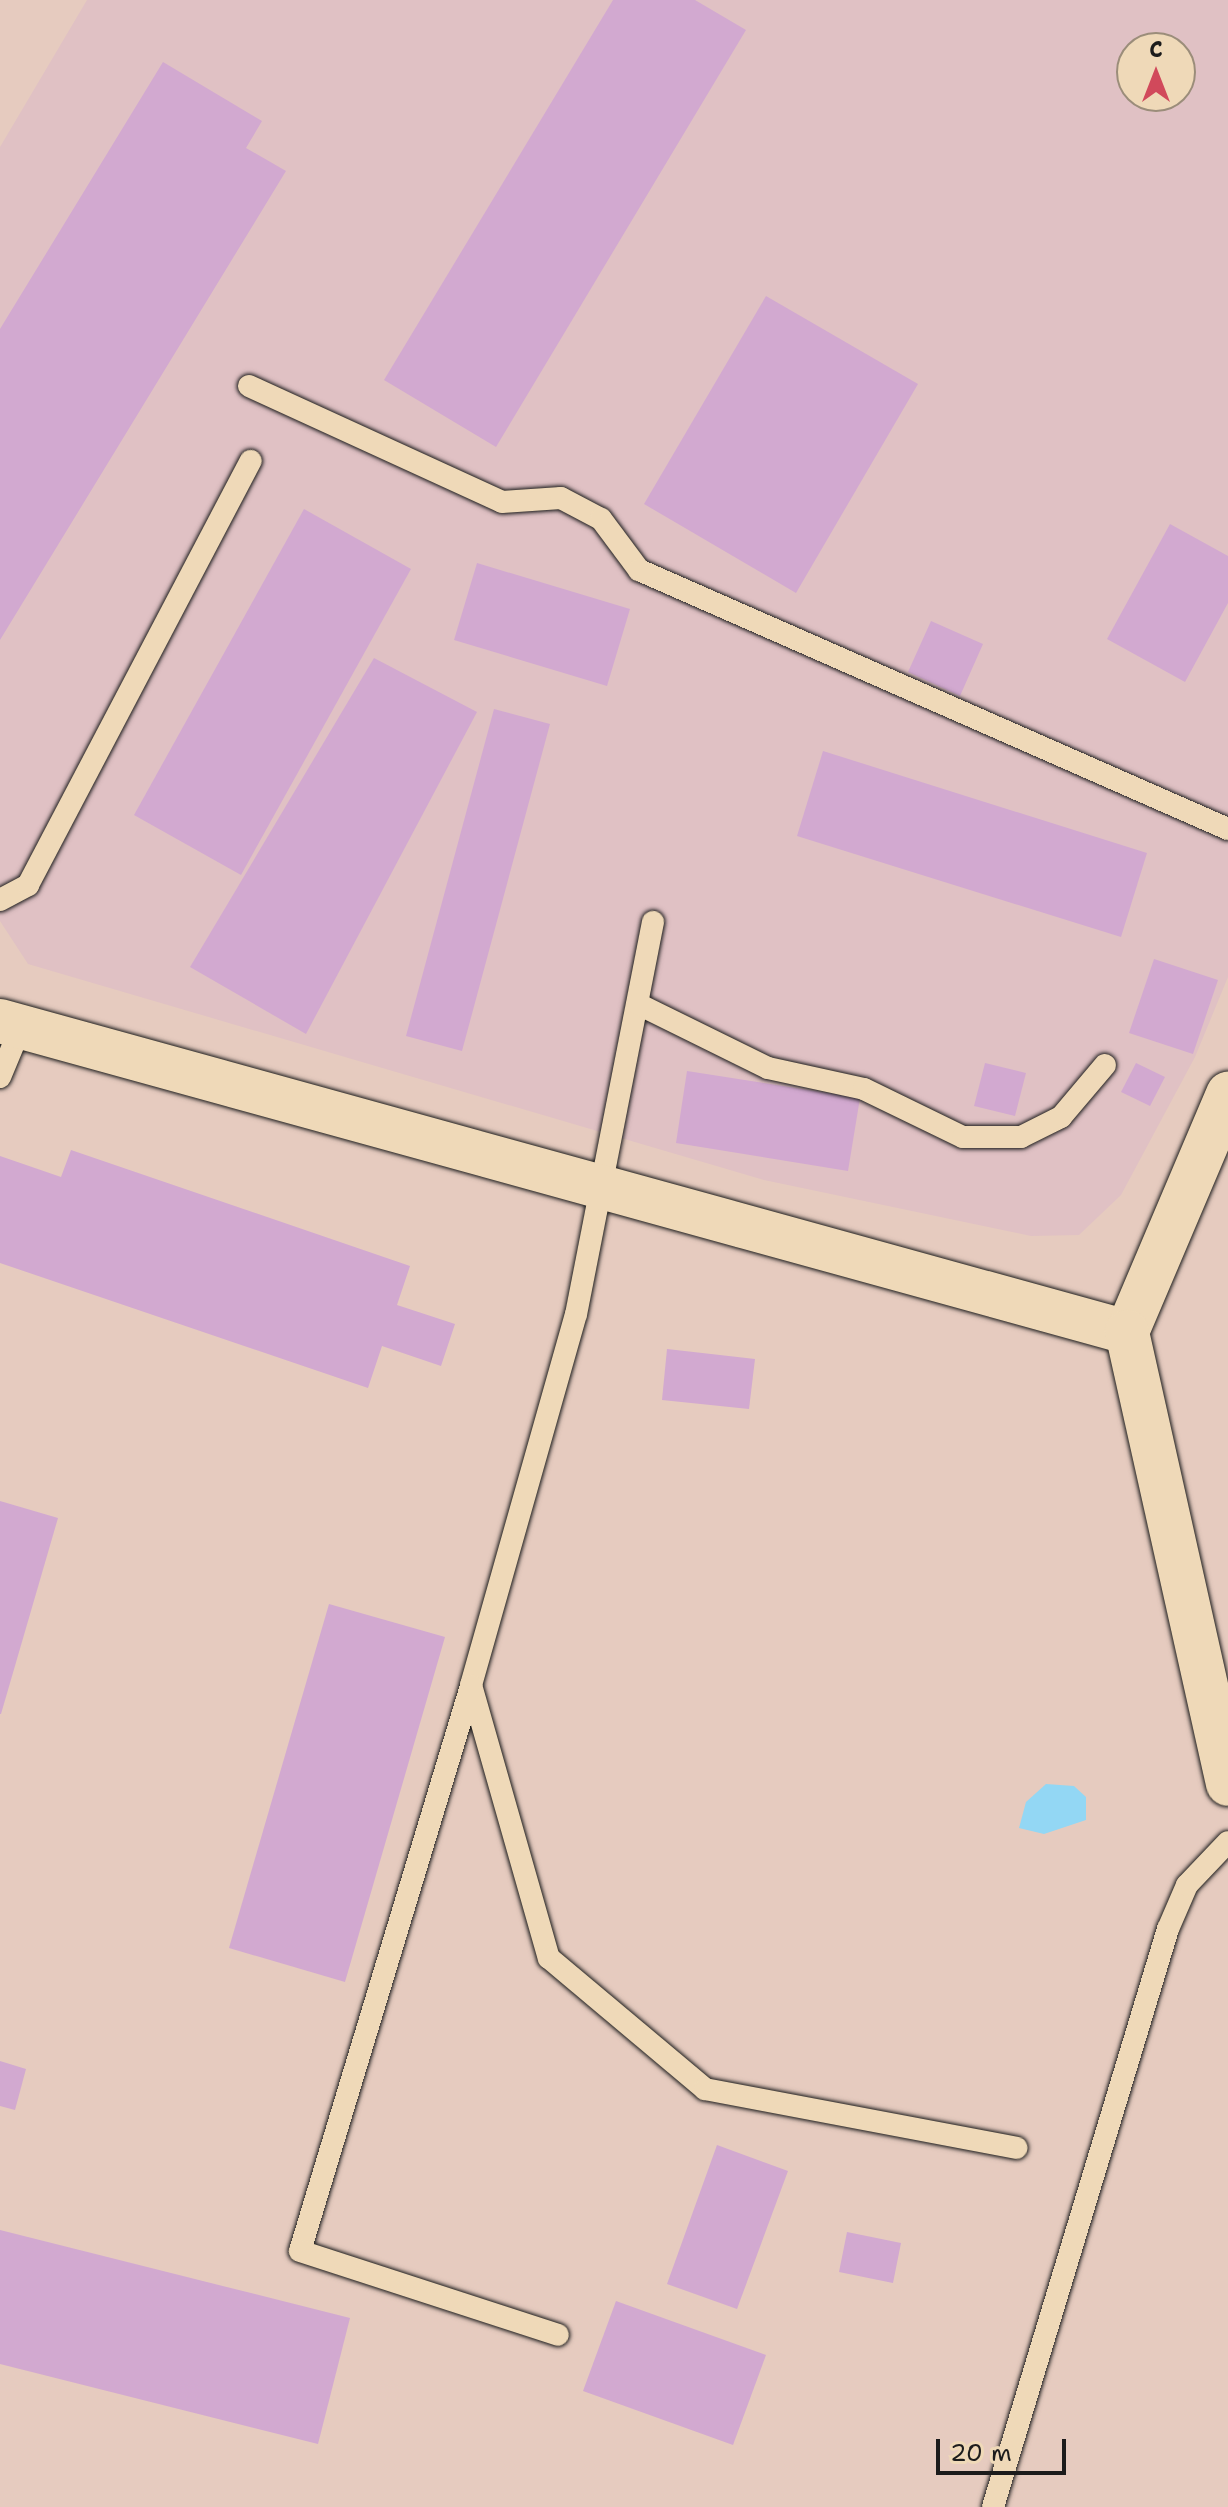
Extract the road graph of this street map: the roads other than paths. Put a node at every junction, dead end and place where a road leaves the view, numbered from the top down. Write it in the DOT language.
graph roads {
  1 [pos="249,386"];
  2 [pos="251,461"];
  3 [pos="1228,829"];
  4 [pos="0,900"];
  5 [pos="653,922"];
  6 [pos="638,1004"];
  7 [pos="10,1025"];
  8 [pos="1105,1065"];
  9 [pos="0,1077"];
  10 [pos="1228,1094"];
  11 [pos="599,1187"];
  12 [pos="1127,1332"];
  13 [pos="471,1685"];
  14 [pos="1228,1784"];
  15 [pos="1228,1842"];
  16 [pos="1016,2148"];
  17 [pos="558,2335"];
  18 [pos="993,2507"];
  1 -- 3 [label="lane"];
  2 -- 4 [label="lane"];
  5 -- 6 [label="lane"];
  6 -- 8 [label="lane"];
  6 -- 11 [label="lane"];
  7 -- 9 [label="lane"];
  7 -- 11 [label="street"];
  10 -- 12 [label="street"];
  11 -- 12 [label="street"];
  11 -- 13 [label="lane"];
  12 -- 14 [label="street"];
  13 -- 16 [label="lane"];
  13 -- 17 [label="lane"];
  15 -- 18 [label="lane"];
}
